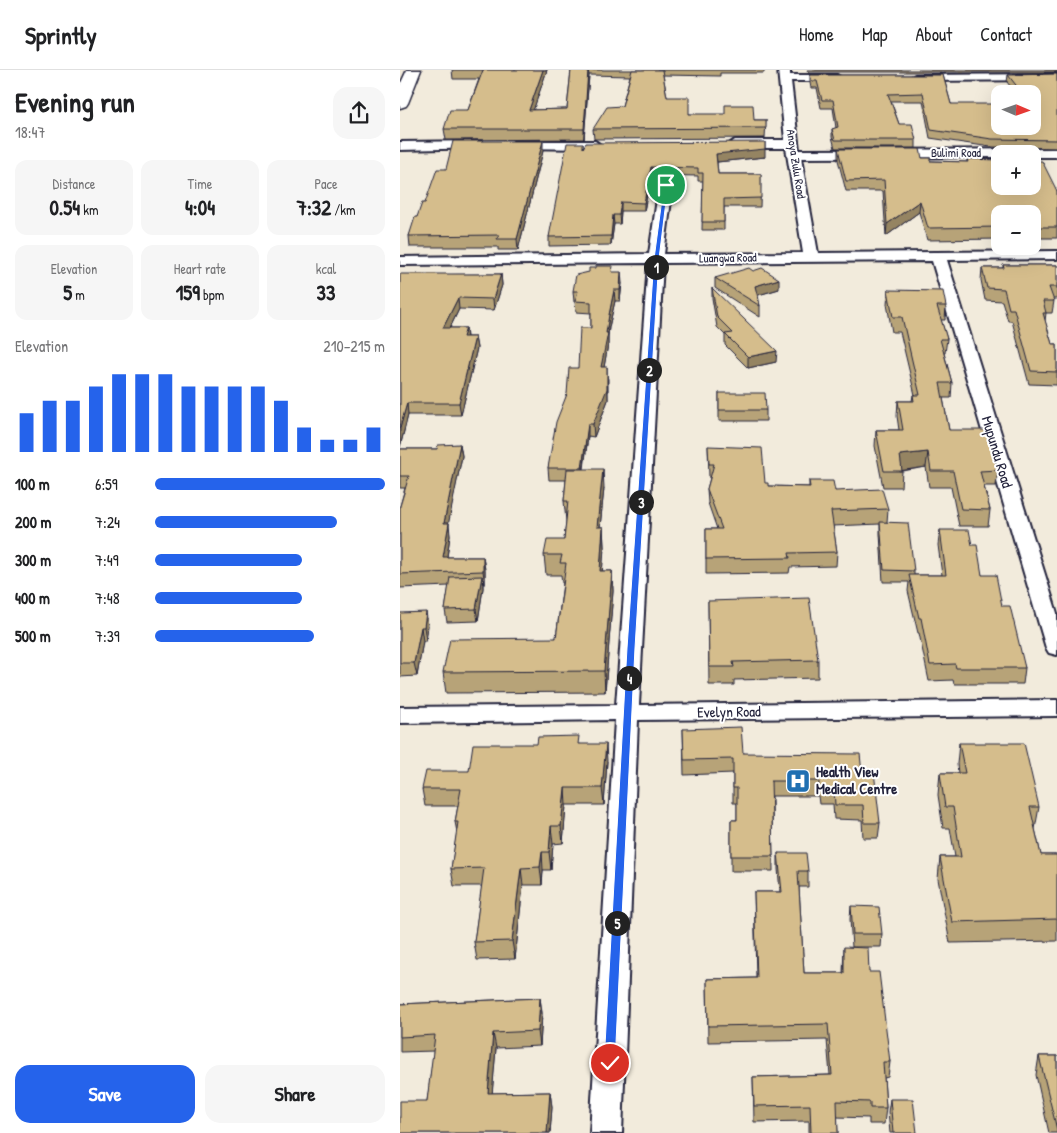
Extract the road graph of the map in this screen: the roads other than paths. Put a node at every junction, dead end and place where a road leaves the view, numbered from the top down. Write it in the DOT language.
graph roads {
  1 [pos="414,70"];
  2 [pos="785,74"];
  3 [pos="1057,77"];
  4 [pos="853,78"];
  5 [pos="902,78"];
  6 [pos="400,103"];
  7 [pos="723,144"];
  8 [pos="606,145"];
  9 [pos="400,146"];
  10 [pos="793,149"];
  11 [pos="1057,153"];
  12 [pos="666,185"];
  13 [pos="1057,255"];
  14 [pos="938,256"];
  15 [pos="810,257"];
  16 [pos="656,259"];
  17 [pos="400,261"];
  18 [pos="1057,648"];
  19 [pos="1057,708"];
  20 [pos="627,713"];
  21 [pos="400,715"];
  22 [pos="606,1133"];
  1 -- 6 [label="main road"];
  2 -- 4 [label="street"];
  2 -- 10 [label="street, Anoya Zulu Road"];
  3 -- 5 [label="street"];
  7 -- 10 [label="street, Bulimi Road"];
  8 -- 9 [label="street"];
  10 -- 11 [label="street, Bulimi Road"];
  10 -- 15 [label="street, Anoya Zulu Road"];
  12 -- 16 [label="street"];
  13 -- 14 [label="street, Luangwa Road"];
  14 -- 15 [label="street, Luangwa Road"];
  14 -- 18 [label="street, Mupundu Road"];
  15 -- 16 [label="street, Luangwa Road"];
  16 -- 17 [label="street, Luangwa Road"];
  16 -- 20 [label="street"];
  19 -- 20 [label="street, Evelyn Road"];
  20 -- 21 [label="street, Evelyn Road"];
  20 -- 22 [label="street"];
}
